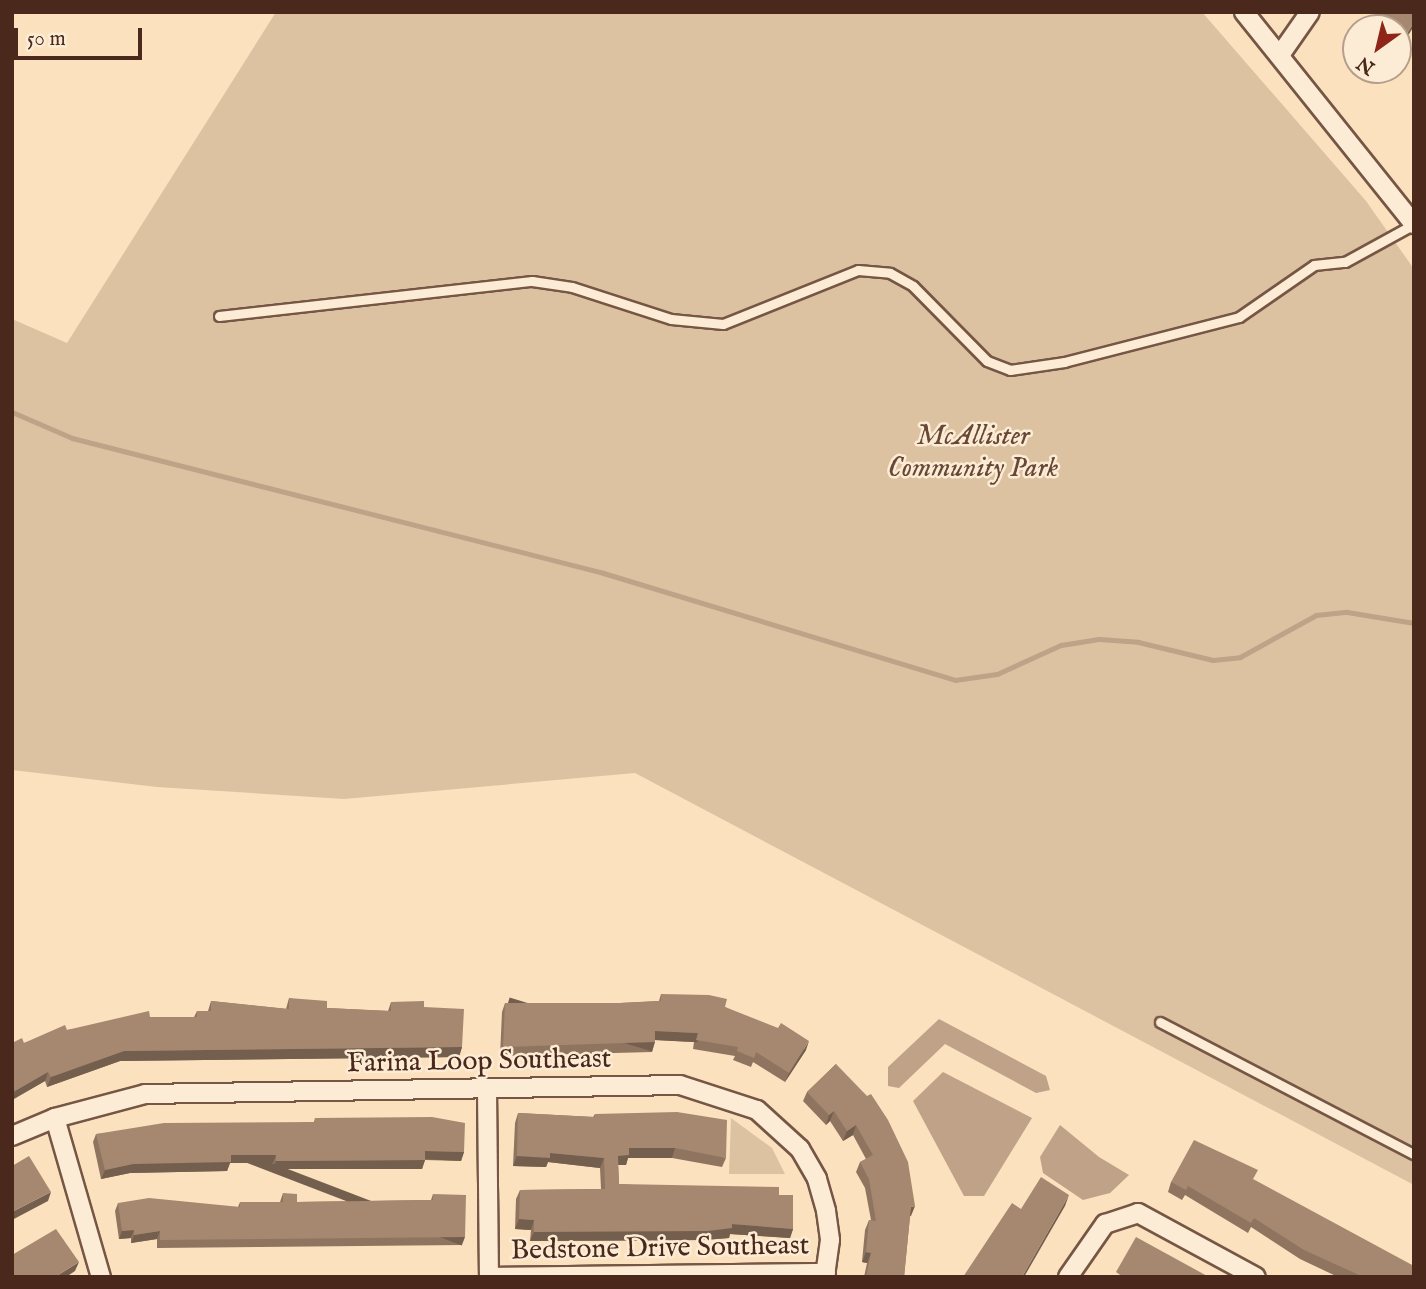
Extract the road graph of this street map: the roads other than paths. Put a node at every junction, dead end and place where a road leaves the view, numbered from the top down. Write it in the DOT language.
graph roads {
  1 [pos="1244,12"];
  2 [pos="1310,12"];
  3 [pos="1280,55"];
  4 [pos="1414,224"];
  5 [pos="219,316"];
  6 [pos="1160,1021"];
  7 [pos="487,1089"];
  8 [pos="55,1118"];
  9 [pos="12,1136"];
  10 [pos="1414,1154"];
  11 [pos="825,1275"];
  12 [pos="101,1277"];
  13 [pos="491,1277"];
  14 [pos="1068,1277"];
  15 [pos="1256,1277"];
  1 -- 3 [label="street"];
  2 -- 3 [label="street"];
  3 -- 4 [label="street"];
  4 -- 5 [label="lane"];
  6 -- 10 [label="lane"];
  7 -- 8 [label="street, Farina Loop Southeast"];
  7 -- 11 [label="street, Farina Loop Southeast"];
  7 -- 13 [label="street"];
  8 -- 9 [label="street, Farina Loop Southeast"];
  8 -- 12 [label="street"];
  11 -- 13 [label="street, Bedstone Drive Southeast"];
  14 -- 15 [label="street"];
}
